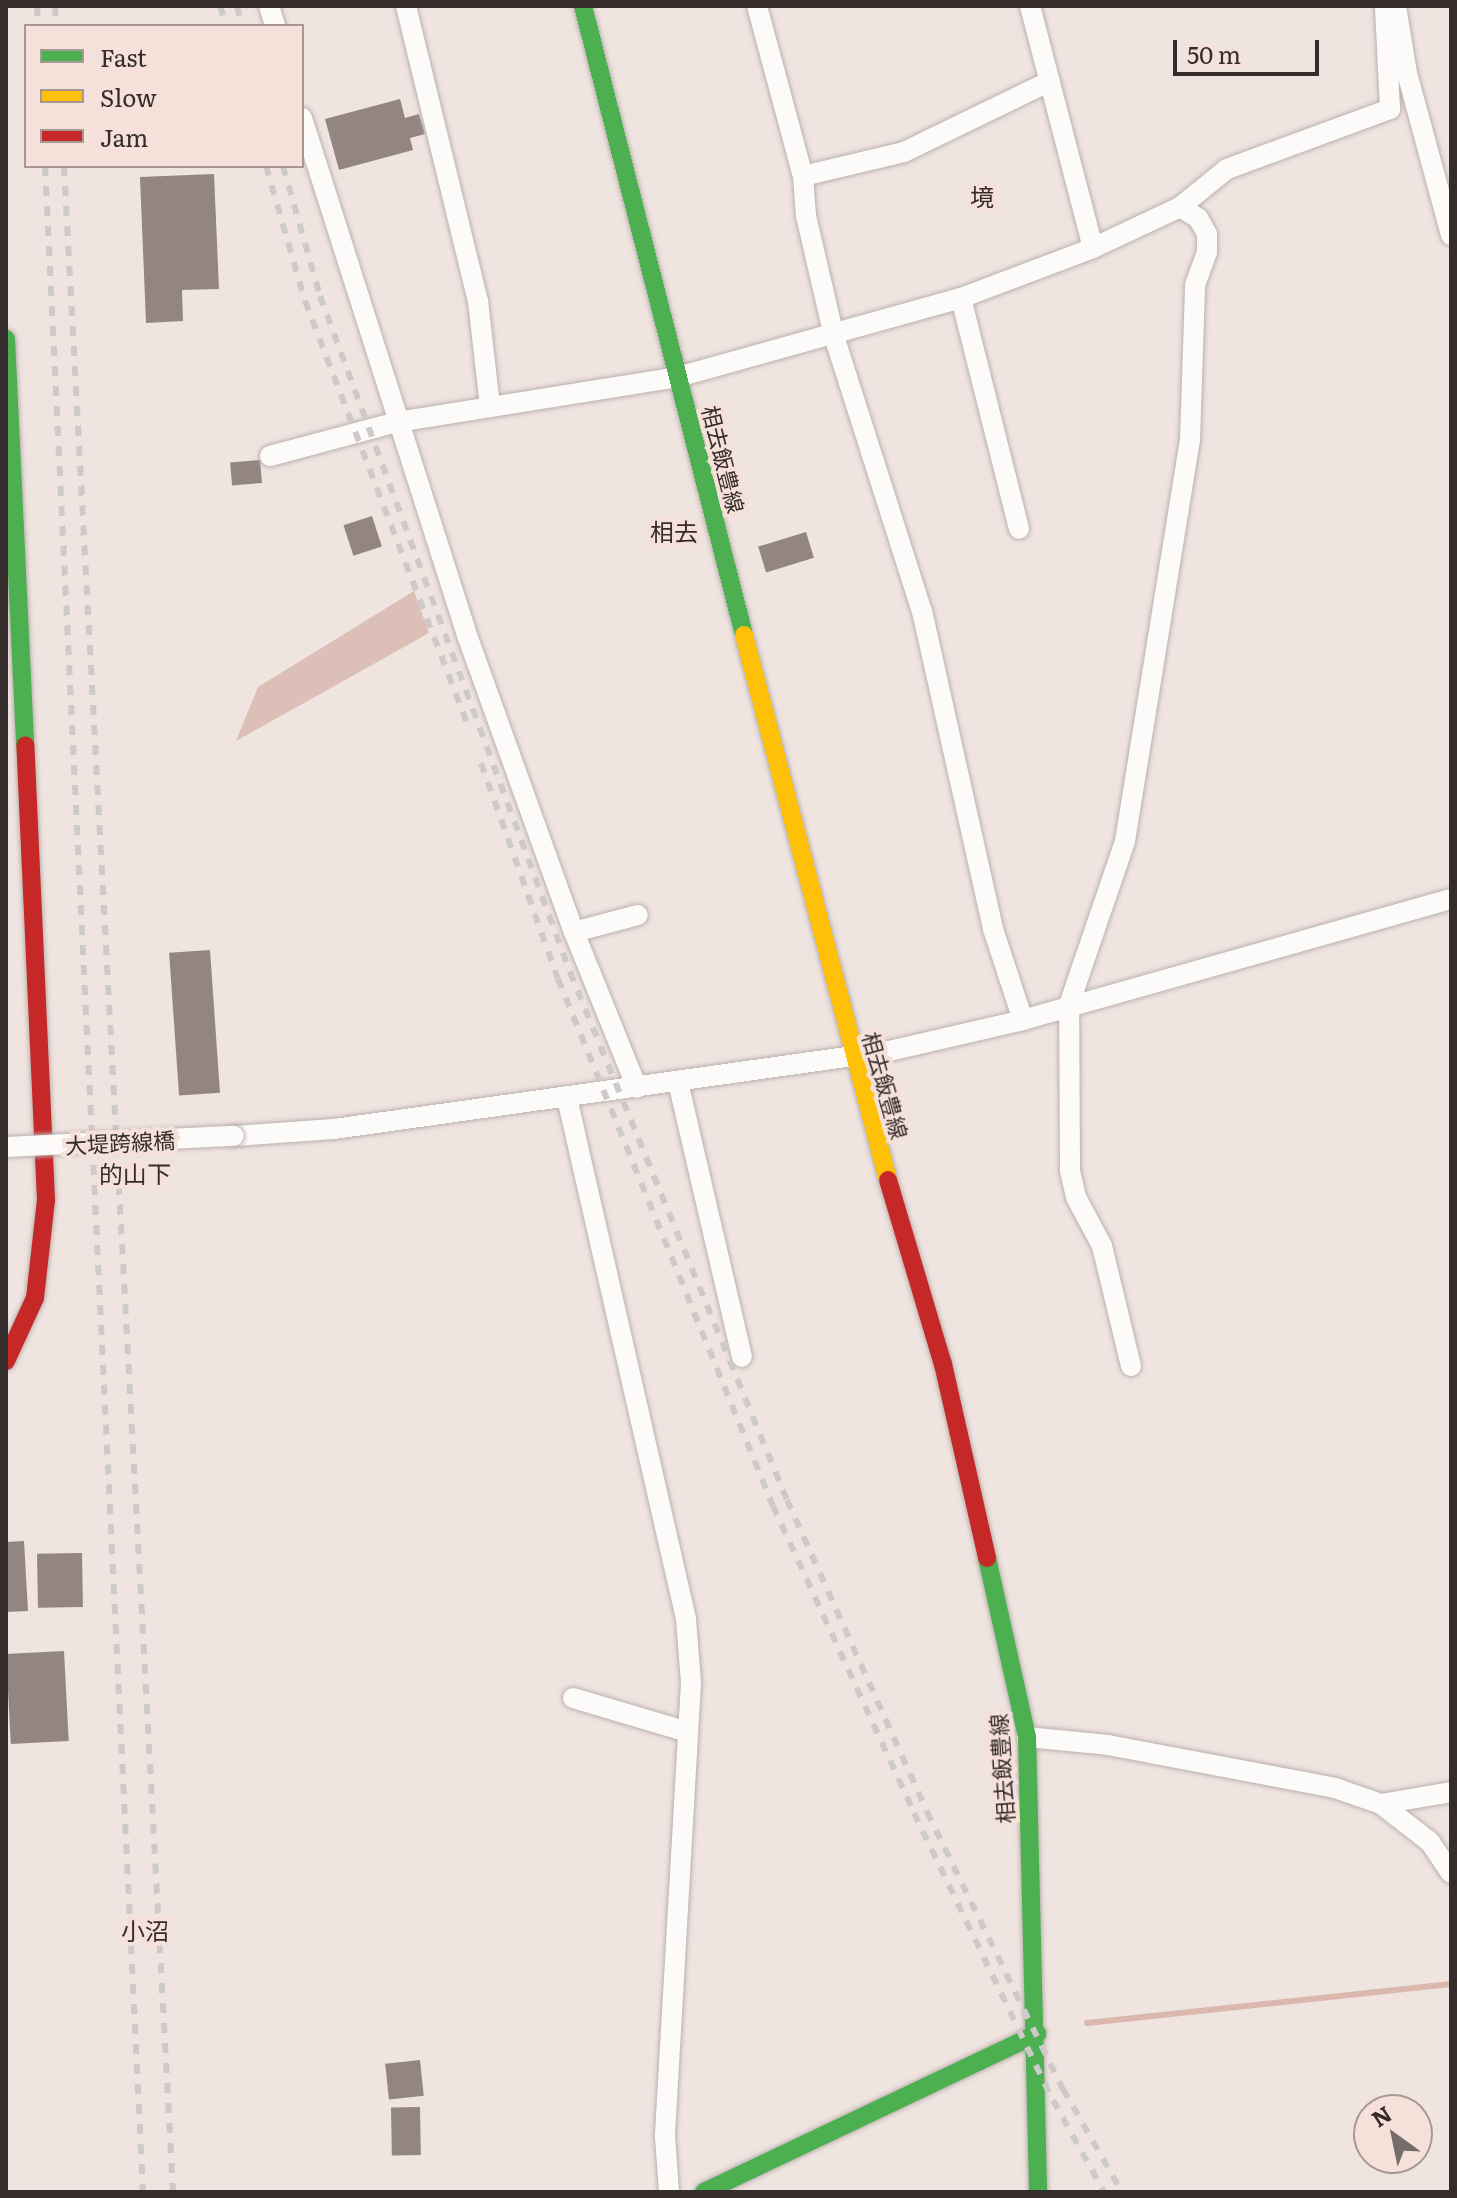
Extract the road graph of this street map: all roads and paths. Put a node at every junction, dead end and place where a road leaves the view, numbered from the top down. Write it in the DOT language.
graph roads {
  1 [pos="406,6"];
  2 [pos="583,6"];
  3 [pos="757,6"];
  4 [pos="1030,6"];
  5 [pos="1385,6"];
  6 [pos="1396,6"];
  7 [pos="1050,81"];
  8 [pos="304,124"];
  9 [pos="803,176"];
  10 [pos="1180,207"];
  11 [pos="1451,235"];
  12 [pos="1093,248"];
  13 [pos="961,298"];
  14 [pos="834,336"];
  15 [pos="6,339"];
  16 [pos="678,377"];
  17 [pos="490,407"];
  18 [pos="397,422"];
  19 [pos="270,456"];
  20 [pos="9,458"];
  21 [pos="1019,529"];
  22 [pos="1451,899"];
  23 [pos="638,915"];
  24 [pos="574,932"];
  25 [pos="1069,1005"];
  26 [pos="1023,1020"];
  27 [pos="852,1057"];
  28 [pos="678,1082"];
  29 [pos="637,1088"];
  30 [pos="567,1098"];
  31 [pos="6,1147"];
  32 [pos="742,1357"];
  33 [pos="6,1361"];
  34 [pos="1131,1366"];
  35 [pos="573,1698"];
  36 [pos="688,1732"];
  37 [pos="1027,1737"];
  38 [pos="1451,1792"];
  39 [pos="1381,1804"];
  40 [pos="1451,1873"];
  41 [pos="1037,2034"];
  42 [pos="669,2192"];
  43 [pos="704,2192"];
  44 [pos="1038,2192"];
  1 -- 17 [label="street"];
  2 -- 16 [label="main road, 相去飯豊線"];
  3 -- 9 [label="street"];
  4 -- 7 [label="street"];
  5 -- 10 [label="street"];
  6 -- 11 [label="street"];
  7 -- 9 [label="street"];
  7 -- 12 [label="street"];
  8 -- 18 [label="street"];
  9 -- 14 [label="street"];
  10 -- 12 [label="street"];
  10 -- 25 [label="street"];
  12 -- 13 [label="street"];
  13 -- 14 [label="street"];
  13 -- 21 [label="street"];
  14 -- 16 [label="street"];
  14 -- 26 [label="street"];
  15 -- 20 [label="main road"];
  16 -- 17 [label="street"];
  16 -- 27 [label="main road, 相去飯豊線"];
  17 -- 18 [label="street"];
  18 -- 19 [label="street"];
  18 -- 24 [label="street"];
  20 -- 33 [label="main road"];
  22 -- 25 [label="street, 大堤跨線橋"];
  23 -- 24 [label="street"];
  24 -- 29 [label="street"];
  25 -- 26 [label="street, 大堤跨線橋"];
  25 -- 34 [label="street"];
  26 -- 27 [label="street, 大堤跨線橋"];
  27 -- 28 [label="street, 大堤跨線橋"];
  27 -- 37 [label="main road, 相去飯豊線"];
  28 -- 29 [label="street, 大堤跨線橋"];
  28 -- 32 [label="street"];
  29 -- 30 [label="street, 大堤跨線橋"];
  30 -- 31 [label="street, 大堤跨線橋, bridge"];
  30 -- 36 [label="street"];
  35 -- 36 [label="street"];
  36 -- 42 [label="street"];
  37 -- 39 [label="street"];
  37 -- 41 [label="main road, 相去飯豊線"];
  38 -- 39 [label="street"];
  39 -- 40 [label="street"];
  41 -- 43 [label="main road"];
  41 -- 44 [label="main road, 相去飯豊線"];
}
